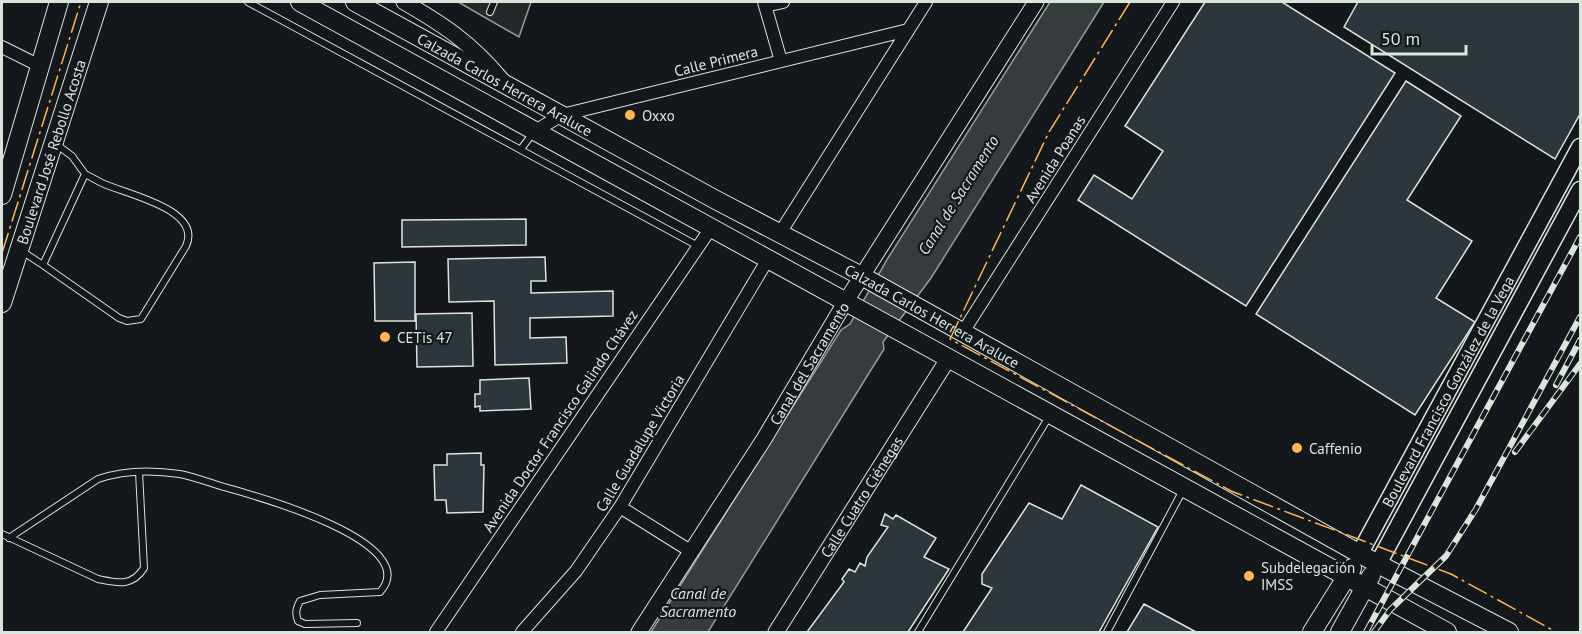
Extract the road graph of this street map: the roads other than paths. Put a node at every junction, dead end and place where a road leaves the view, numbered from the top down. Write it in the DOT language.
graph roads {
  1 [pos="59,2"];
  2 [pos="99,2"];
  3 [pos="248,2"];
  4 [pos="300,2"];
  5 [pos="356,2"];
  6 [pos="404,2"];
  7 [pos="494,2"];
  8 [pos="783,2"];
  9 [pos="926,2"];
  10 [pos="1036,2"];
  11 [pos="1173,2"];
  12 [pos="764,4"];
  13 [pos="490,12"];
  14 [pos="908,30"];
  15 [pos="2,47"];
  16 [pos="781,61"];
  17 [pos="40,66"];
  18 [pos="505,84"];
  19 [pos="562,115"];
  20 [pos="535,131"];
  21 [pos="54,143"];
  22 [pos="1581,147"];
  23 [pos="521,149"];
  24 [pos="85,174"];
  25 [pos="1581,190"];
  26 [pos="2,195"];
  27 [pos="711,228"];
  28 [pos="780,233"];
  29 [pos="698,246"];
  30 [pos="20,250"];
  31 [pos="768,259"];
  32 [pos="43,265"];
  33 [pos="865,278"];
  34 [pos="849,302"];
  35 [pos="2,303"];
  36 [pos="1492,310"];
  37 [pos="1510,319"];
  38 [pos="963,332"];
  39 [pos="948,359"];
  40 [pos="1025,367"];
  41 [pos="1011,393"];
  42 [pos="1051,415"];
  43 [pos="139,472"];
  44 [pos="1184,487"];
  45 [pos="620,507"];
  46 [pos="2,534"];
  47 [pos="9,538"];
  48 [pos="692,552"];
  49 [pos="1360,553"];
  50 [pos="1378,564"];
  51 [pos="1347,576"];
  52 [pos="1365,587"];
  53 [pos="357,623"];
  54 [pos="436,633"];
  55 [pos="522,633"];
  56 [pos="639,633"];
  57 [pos="776,633"];
  58 [pos="918,633"];
  59 [pos="1107,633"];
  60 [pos="1312,633"];
  61 [pos="1340,633"];
  62 [pos="1447,633"];
  63 [pos="1509,633"];
  1 -- 17 [label="main road"];
  2 -- 21 [label="main road, Boulevard José Rebollo Acosta"];
  3 -- 23 [label="lane"];
  4 -- 20 [label="main road, Calzada Carlos Herrera Araluce"];
  5 -- 18 [label="main road, Calzada Carlos Herrera Araluce"];
  6 -- 18 [label="street"];
  7 -- 13 [label="lane"];
  8 -- 12 [label="street"];
  9 -- 14 [label="street"];
  10 -- 33 [label="street, Canal del Sacramento"];
  11 -- 38 [label="street, Avenida Poanas"];
  12 -- 16 [label="street"];
  14 -- 16 [label="street, Calle Primera"];
  14 -- 28 [label="street"];
  15 -- 17 [label="street"];
  16 -- 19 [label="street, Calle Primera"];
  17 -- 26 [label="main road"];
  18 -- 19 [label="main road, Calzada Carlos Herrera Araluce"];
  19 -- 20 [label="street, Calle Primera"];
  19 -- 28 [label="main road, Calzada Carlos Herrera Araluce"];
  20 -- 23 [label="lane"];
  20 -- 27 [label="main road, Calzada Carlos Herrera Araluce"];
  21 -- 24 [label="lane"];
  21 -- 30 [label="main road, Boulevard José Rebollo Acosta"];
  22 -- 36 [label="main road, Boulevard Francisco González de la Vega"];
  23 -- 29 [label="lane"];
  24 -- 32 [label="lane"];
  24 -- 32 [label="lane"];
  25 -- 37 [label="main road, Boulevard Francisco González de la Vega"];
  27 -- 29 [label="street, Avenida Doctor Francisco Galindo Chávez"];
  27 -- 31 [label="main road, Calzada Carlos Herrera Araluce"];
  28 -- 33 [label="main road, Calzada Carlos Herrera Araluce"];
  29 -- 54 [label="street, Avenida Doctor Francisco Galindo Chávez"];
  30 -- 32 [label="lane"];
  30 -- 35 [label="main road, Boulevard José Rebollo Acosta"];
  31 -- 34 [label="main road, Calzada Carlos Herrera Araluce"];
  31 -- 45 [label="street, Calle Guadalupe Victoria"];
  33 -- 34 [label="street, Canal del Sacramento"];
  33 -- 38 [label="main road, Calzada Carlos Herrera Araluce"];
  34 -- 39 [label="main road, Calzada Carlos Herrera Araluce"];
  34 -- 48 [label="street, Canal del Sacramento"];
  36 -- 37 [label="main road"];
  36 -- 49 [label="main road, Boulevard Francisco González de la Vega"];
  37 -- 50 [label="main road, Boulevard Francisco González de la Vega"];
  38 -- 40 [label="main road, Calzada Carlos Herrera Araluce"];
  39 -- 41 [label="main road, Calzada Carlos Herrera Araluce"];
  39 -- 57 [label="street, Calle Cuatro Ciénegas"];
  40 -- 41 [label="main road"];
  40 -- 49 [label="main road, Calzada Carlos Herrera Araluce"];
  41 -- 42 [label="main road, Calzada Carlos Herrera Araluce"];
  42 -- 44 [label="main road, Calzada Carlos Herrera Araluce"];
  42 -- 58 [label="lane"];
  43 -- 47 [label="lane"];
  43 -- 47 [label="lane"];
  43 -- 53 [label="lane"];
  44 -- 51 [label="main road, Calzada Carlos Herrera Araluce"];
  44 -- 59 [label="lane"];
  45 -- 48 [label="street"];
  45 -- 55 [label="street, Calle Guadalupe Victoria"];
  46 -- 47 [label="lane"];
  48 -- 56 [label="street, Canal del Sacramento"];
  49 -- 50 [label="main road, Calzada Carlos Herrera Araluce"];
  49 -- 51 [label="main road, Boulevard Francisco González de la Vega"];
  50 -- 52 [label="main road, Boulevard Francisco González de la Vega"];
  50 -- 63 [label="main road, Calzada Carlos Herrera Araluce"];
  51 -- 52 [label="main road, Calzada Carlos Herrera Araluce"];
  51 -- 60 [label="main road, Boulevard Francisco González de la Vega"];
  52 -- 61 [label="main road, Boulevard Francisco González de la Vega"];
  52 -- 62 [label="main road, Calzada Carlos Herrera Araluce"];
}
